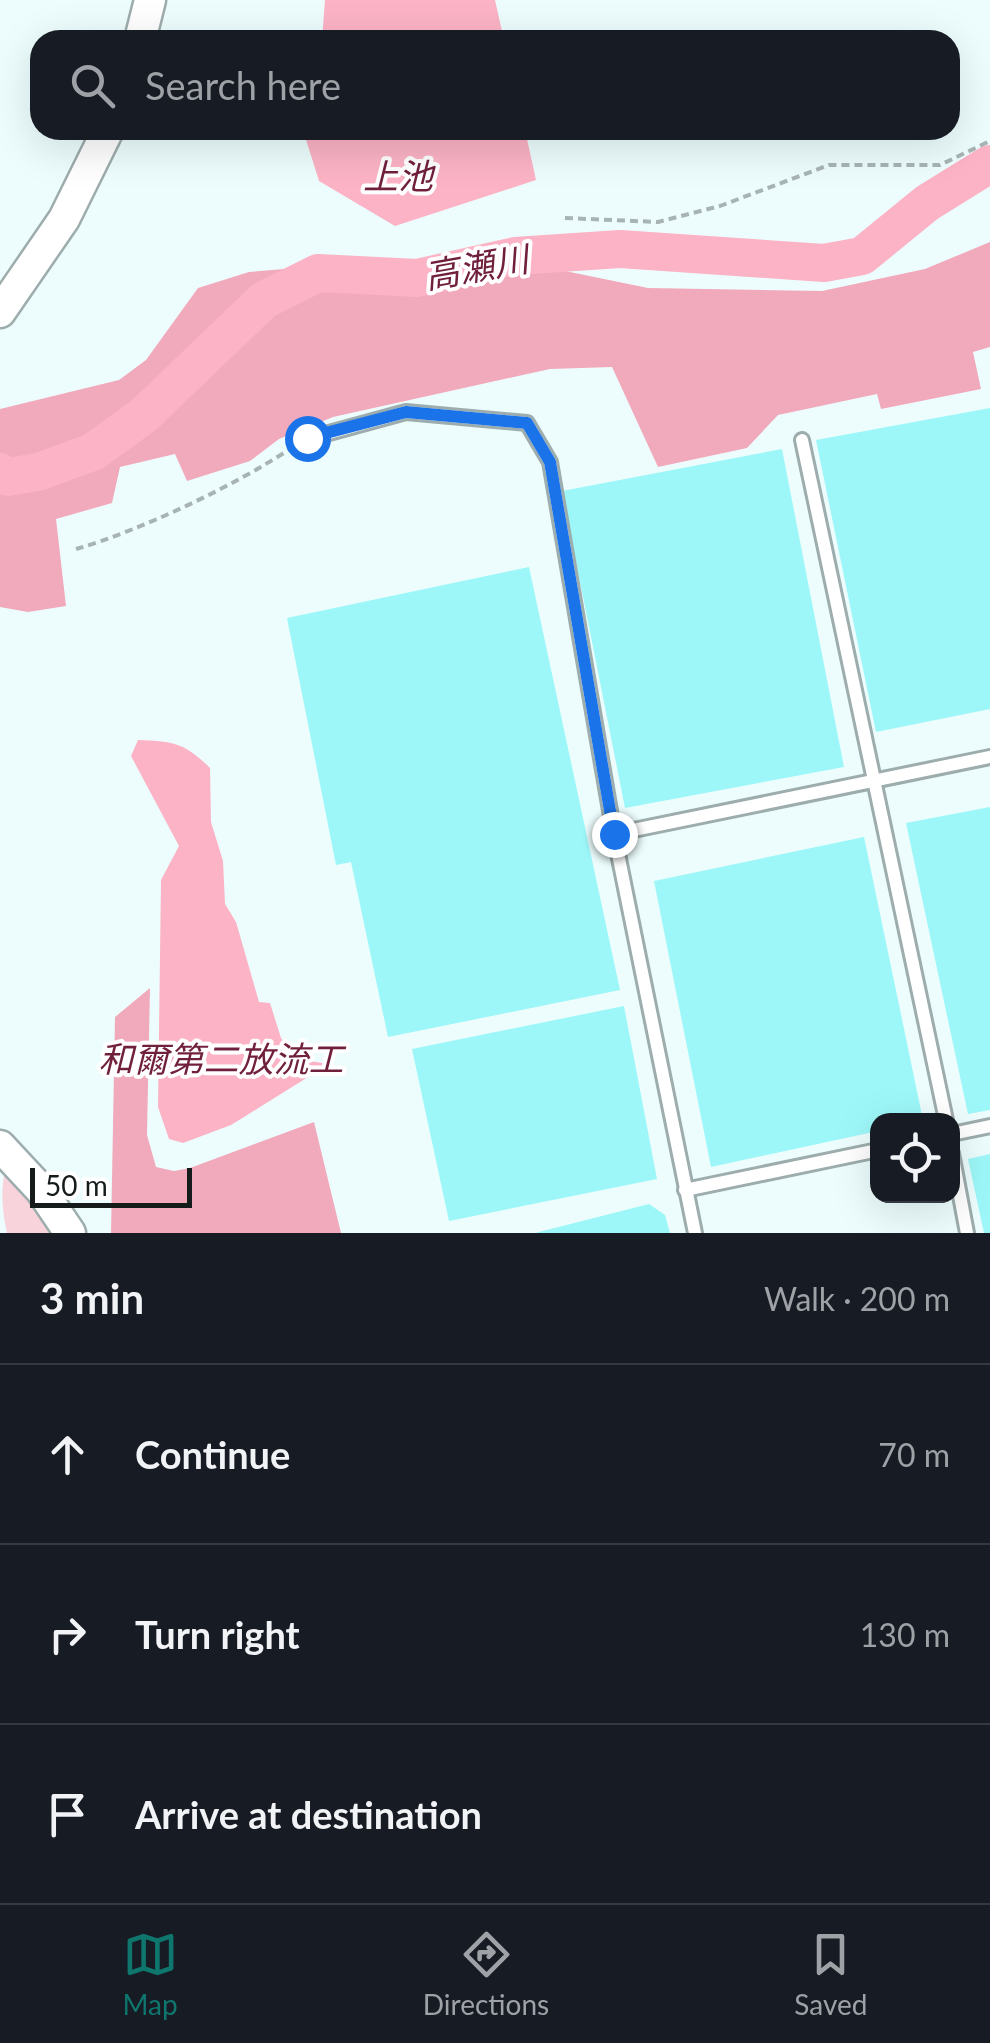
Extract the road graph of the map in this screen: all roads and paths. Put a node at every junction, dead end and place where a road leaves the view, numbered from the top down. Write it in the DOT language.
graph roads {
  1 [pos="150,0"];
  2 [pos="142,30"];
  3 [pos="103,140"];
  4 [pos="990,140"];
  5 [pos="565,218"];
  6 [pos="0,312"];
  7 [pos="307,438"];
  8 [pos="802,440"];
  9 [pos="76,549"];
  10 [pos="990,757"];
  11 [pos="876,781"];
  12 [pos="614,834"];
  13 [pos="945,1113"];
  14 [pos="990,1126"];
  15 [pos="960,1132"];
  16 [pos="0,1146"];
  17 [pos="870,1152"];
  18 [pos="685,1190"];
  19 [pos="960,1199"];
  20 [pos="70,1233"];
  21 [pos="695,1233"];
  22 [pos="966,1233"];
  1 -- 2 [label="street"];
  3 -- 6 [label="street"];
  4 -- 5 [label="path"];
  7 -- 9 [label="path"];
  7 -- 12 [label="lane"];
  8 -- 11 [label="lane"];
  10 -- 11 [label="lane"];
  11 -- 12 [label="lane"];
  11 -- 13 [label="lane"];
  12 -- 18 [label="lane"];
  14 -- 15 [label="lane"];
  16 -- 20 [label="street"];
  17 -- 18 [label="lane"];
  18 -- 21 [label="lane"];
  19 -- 22 [label="lane"];
}
